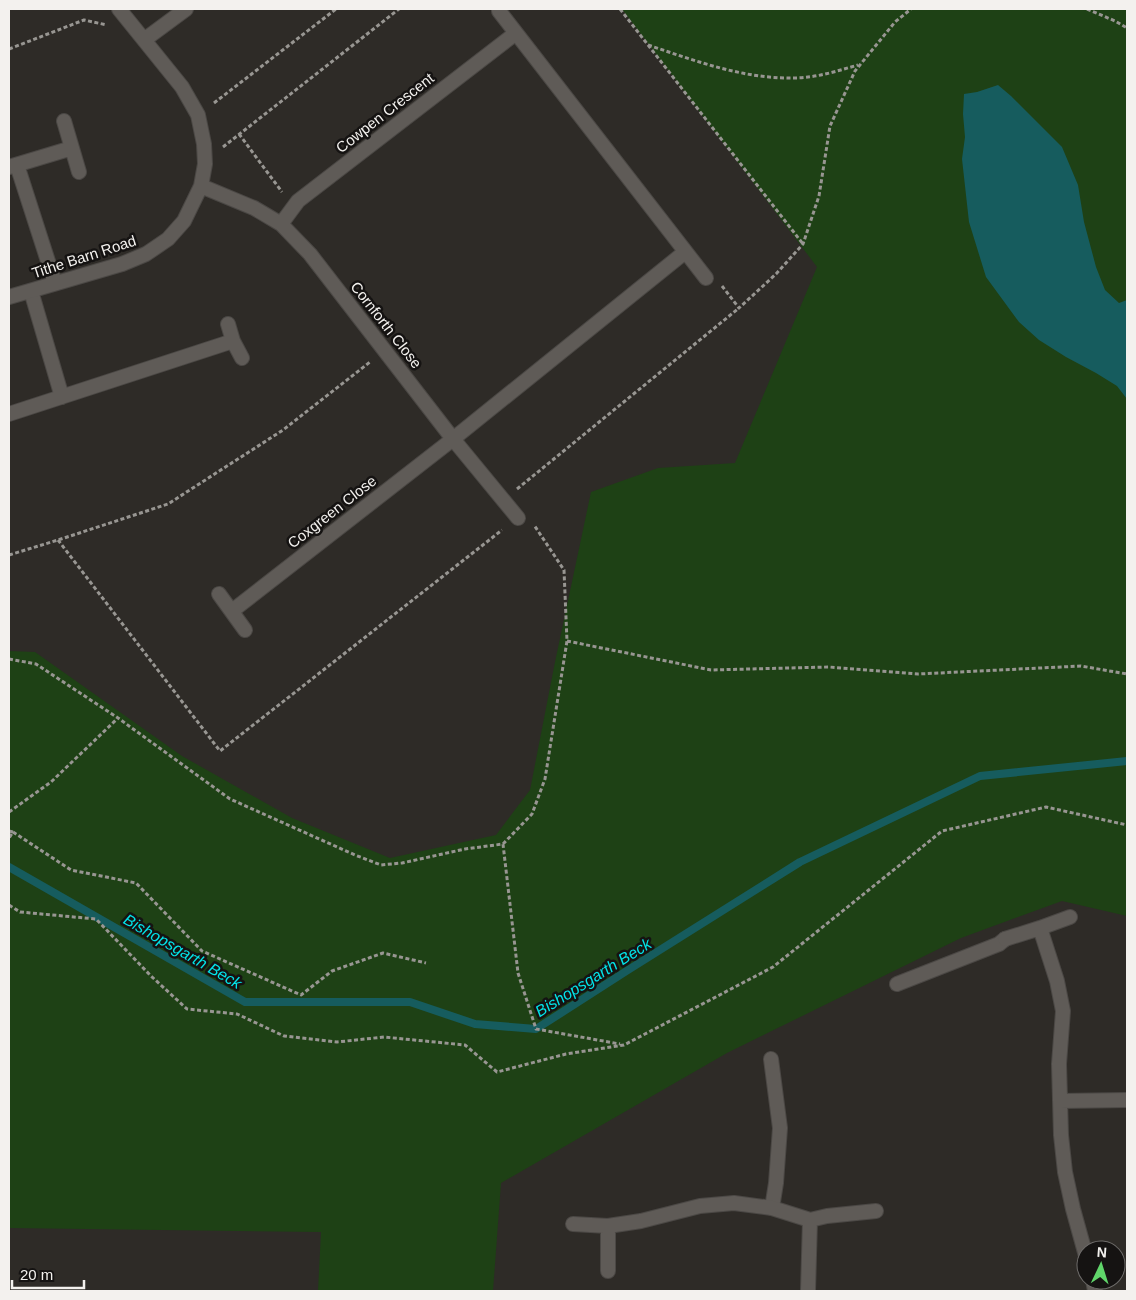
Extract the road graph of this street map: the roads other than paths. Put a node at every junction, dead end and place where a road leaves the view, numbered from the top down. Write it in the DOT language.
graph roads {
  1 [pos="119,9"];
  2 [pos="186,9"];
  3 [pos="500,11"];
  4 [pos="516,33"];
  5 [pos="141,36"];
  6 [pos="64,121"];
  7 [pos="72,148"];
  8 [pos="13,166"];
  9 [pos="78,172"];
  10 [pos="201,186"];
  11 [pos="281,224"];
  12 [pos="685,252"];
  13 [pos="706,278"];
  14 [pos="55,283"];
  15 [pos="31,291"];
  16 [pos="9,297"];
  17 [pos="228,324"];
  18 [pos="233,341"];
  19 [pos="242,358"];
  20 [pos="62,397"];
  21 [pos="9,414"];
  22 [pos="453,439"];
  23 [pos="518,518"];
  24 [pos="219,594"];
  25 [pos="232,611"];
  26 [pos="246,630"];
  27 [pos="1070,917"];
  28 [pos="1040,928"];
  29 [pos="897,984"];
  30 [pos="771,1059"];
  31 [pos="1127,1100"];
  32 [pos="1060,1101"];
  33 [pos="772,1208"];
  34 [pos="876,1211"];
  35 [pos="810,1220"];
  36 [pos="573,1224"];
  37 [pos="608,1226"];
  38 [pos="1082,1240"];
  39 [pos="608,1270"];
  40 [pos="808,1291"];
  1 -- 5 [label="street, Tithe Barn Road"];
  2 -- 5 [label="street"];
  3 -- 4 [label="street"];
  4 -- 11 [label="street, Cowpen Crescent"];
  4 -- 12 [label="street"];
  5 -- 10 [label="street, Tithe Barn Road"];
  6 -- 7 [label="street"];
  7 -- 8 [label="street"];
  7 -- 9 [label="street"];
  8 -- 14 [label="street"];
  10 -- 11 [label="street, Cornforth Close"];
  10 -- 14 [label="street, Tithe Barn Road"];
  11 -- 22 [label="street, Cornforth Close"];
  12 -- 13 [label="street"];
  12 -- 22 [label="street"];
  14 -- 15 [label="street, Tithe Barn Road"];
  15 -- 16 [label="street, Tithe Barn Road"];
  15 -- 20 [label="street"];
  17 -- 18 [label="street"];
  18 -- 19 [label="street"];
  18 -- 20 [label="street"];
  20 -- 21 [label="street"];
  22 -- 23 [label="street, Cornforth Close"];
  22 -- 25 [label="street, Coxgreen Close"];
  24 -- 25 [label="street"];
  25 -- 26 [label="street"];
  27 -- 28 [label="street"];
  28 -- 29 [label="street"];
  28 -- 32 [label="street"];
  30 -- 33 [label="street"];
  31 -- 32 [label="street"];
  32 -- 38 [label="street"];
  33 -- 35 [label="street"];
  33 -- 37 [label="street"];
  34 -- 35 [label="street"];
  35 -- 40 [label="street"];
  36 -- 37 [label="street"];
  37 -- 39 [label="street"];
}
